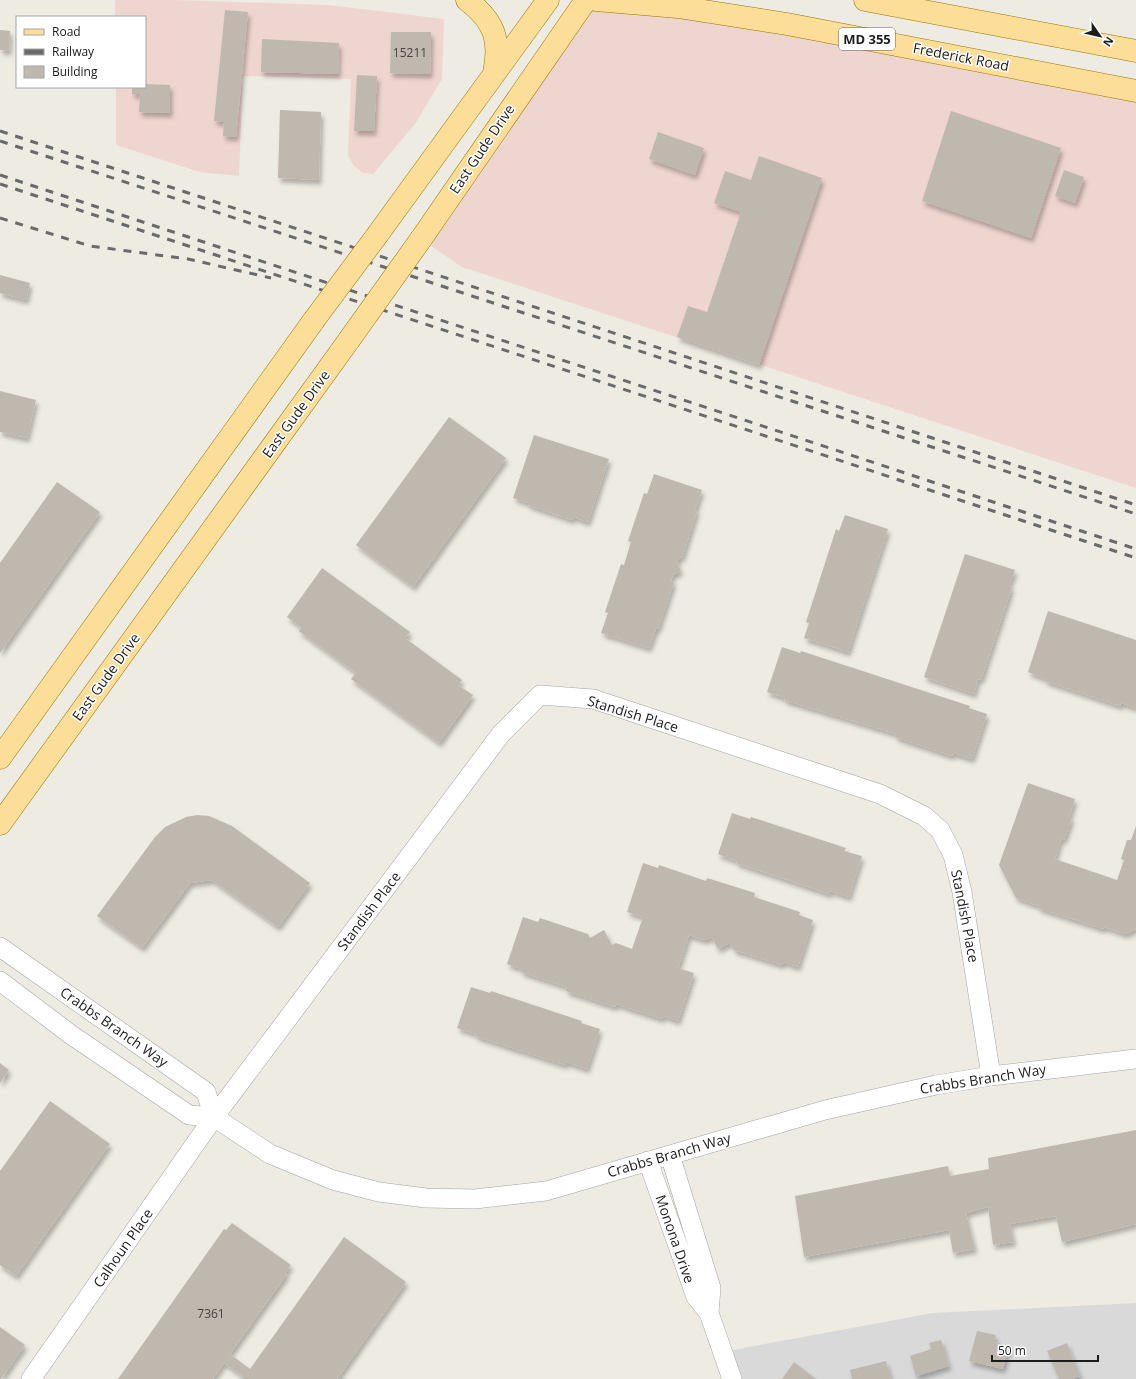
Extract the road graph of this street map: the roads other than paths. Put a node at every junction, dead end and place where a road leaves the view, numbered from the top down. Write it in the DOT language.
graph roads {
  1 [pos="467,0"];
  2 [pos="548,0"];
  3 [pos="586,0"];
  4 [pos="596,0"];
  5 [pos="865,0"];
  6 [pos="1136,51"];
  7 [pos="494,74"];
  8 [pos="1136,91"];
  9 [pos="0,758"];
  10 [pos="0,824"];
  11 [pos="0,947"];
  12 [pos="0,981"];
  13 [pos="1136,1059"];
  14 [pos="991,1076"];
  15 [pos="214,1117"];
  16 [pos="670,1155"];
  17 [pos="648,1161"];
  18 [pos="709,1313"];
  19 [pos="31,1379"];
  20 [pos="732,1379"];
  1 -- 7 [label="main road"];
  2 -- 7 [label="main road"];
  3 -- 10 [label="main road, East Gude Drive, bridge"];
  4 -- 8 [label="main road, Frederick Road / MD 355"];
  5 -- 6 [label="main road"];
  7 -- 9 [label="main road, bridge"];
  11 -- 15 [label="street, Crabbs Branch Way"];
  12 -- 15 [label="street, Crabbs Branch Way"];
  13 -- 14 [label="street, Crabbs Branch Way"];
  14 -- 15 [label="street, Standish Place"];
  14 -- 16 [label="street, Crabbs Branch Way"];
  15 -- 17 [label="street, Crabbs Branch Way"];
  15 -- 19 [label="street, Calhoun Place"];
  16 -- 17 [label="street, Crabbs Branch Way"];
  16 -- 18 [label="street, Monona Drive"];
  17 -- 18 [label="street, Monona Drive"];
  18 -- 20 [label="street, Monona Drive"];
}
